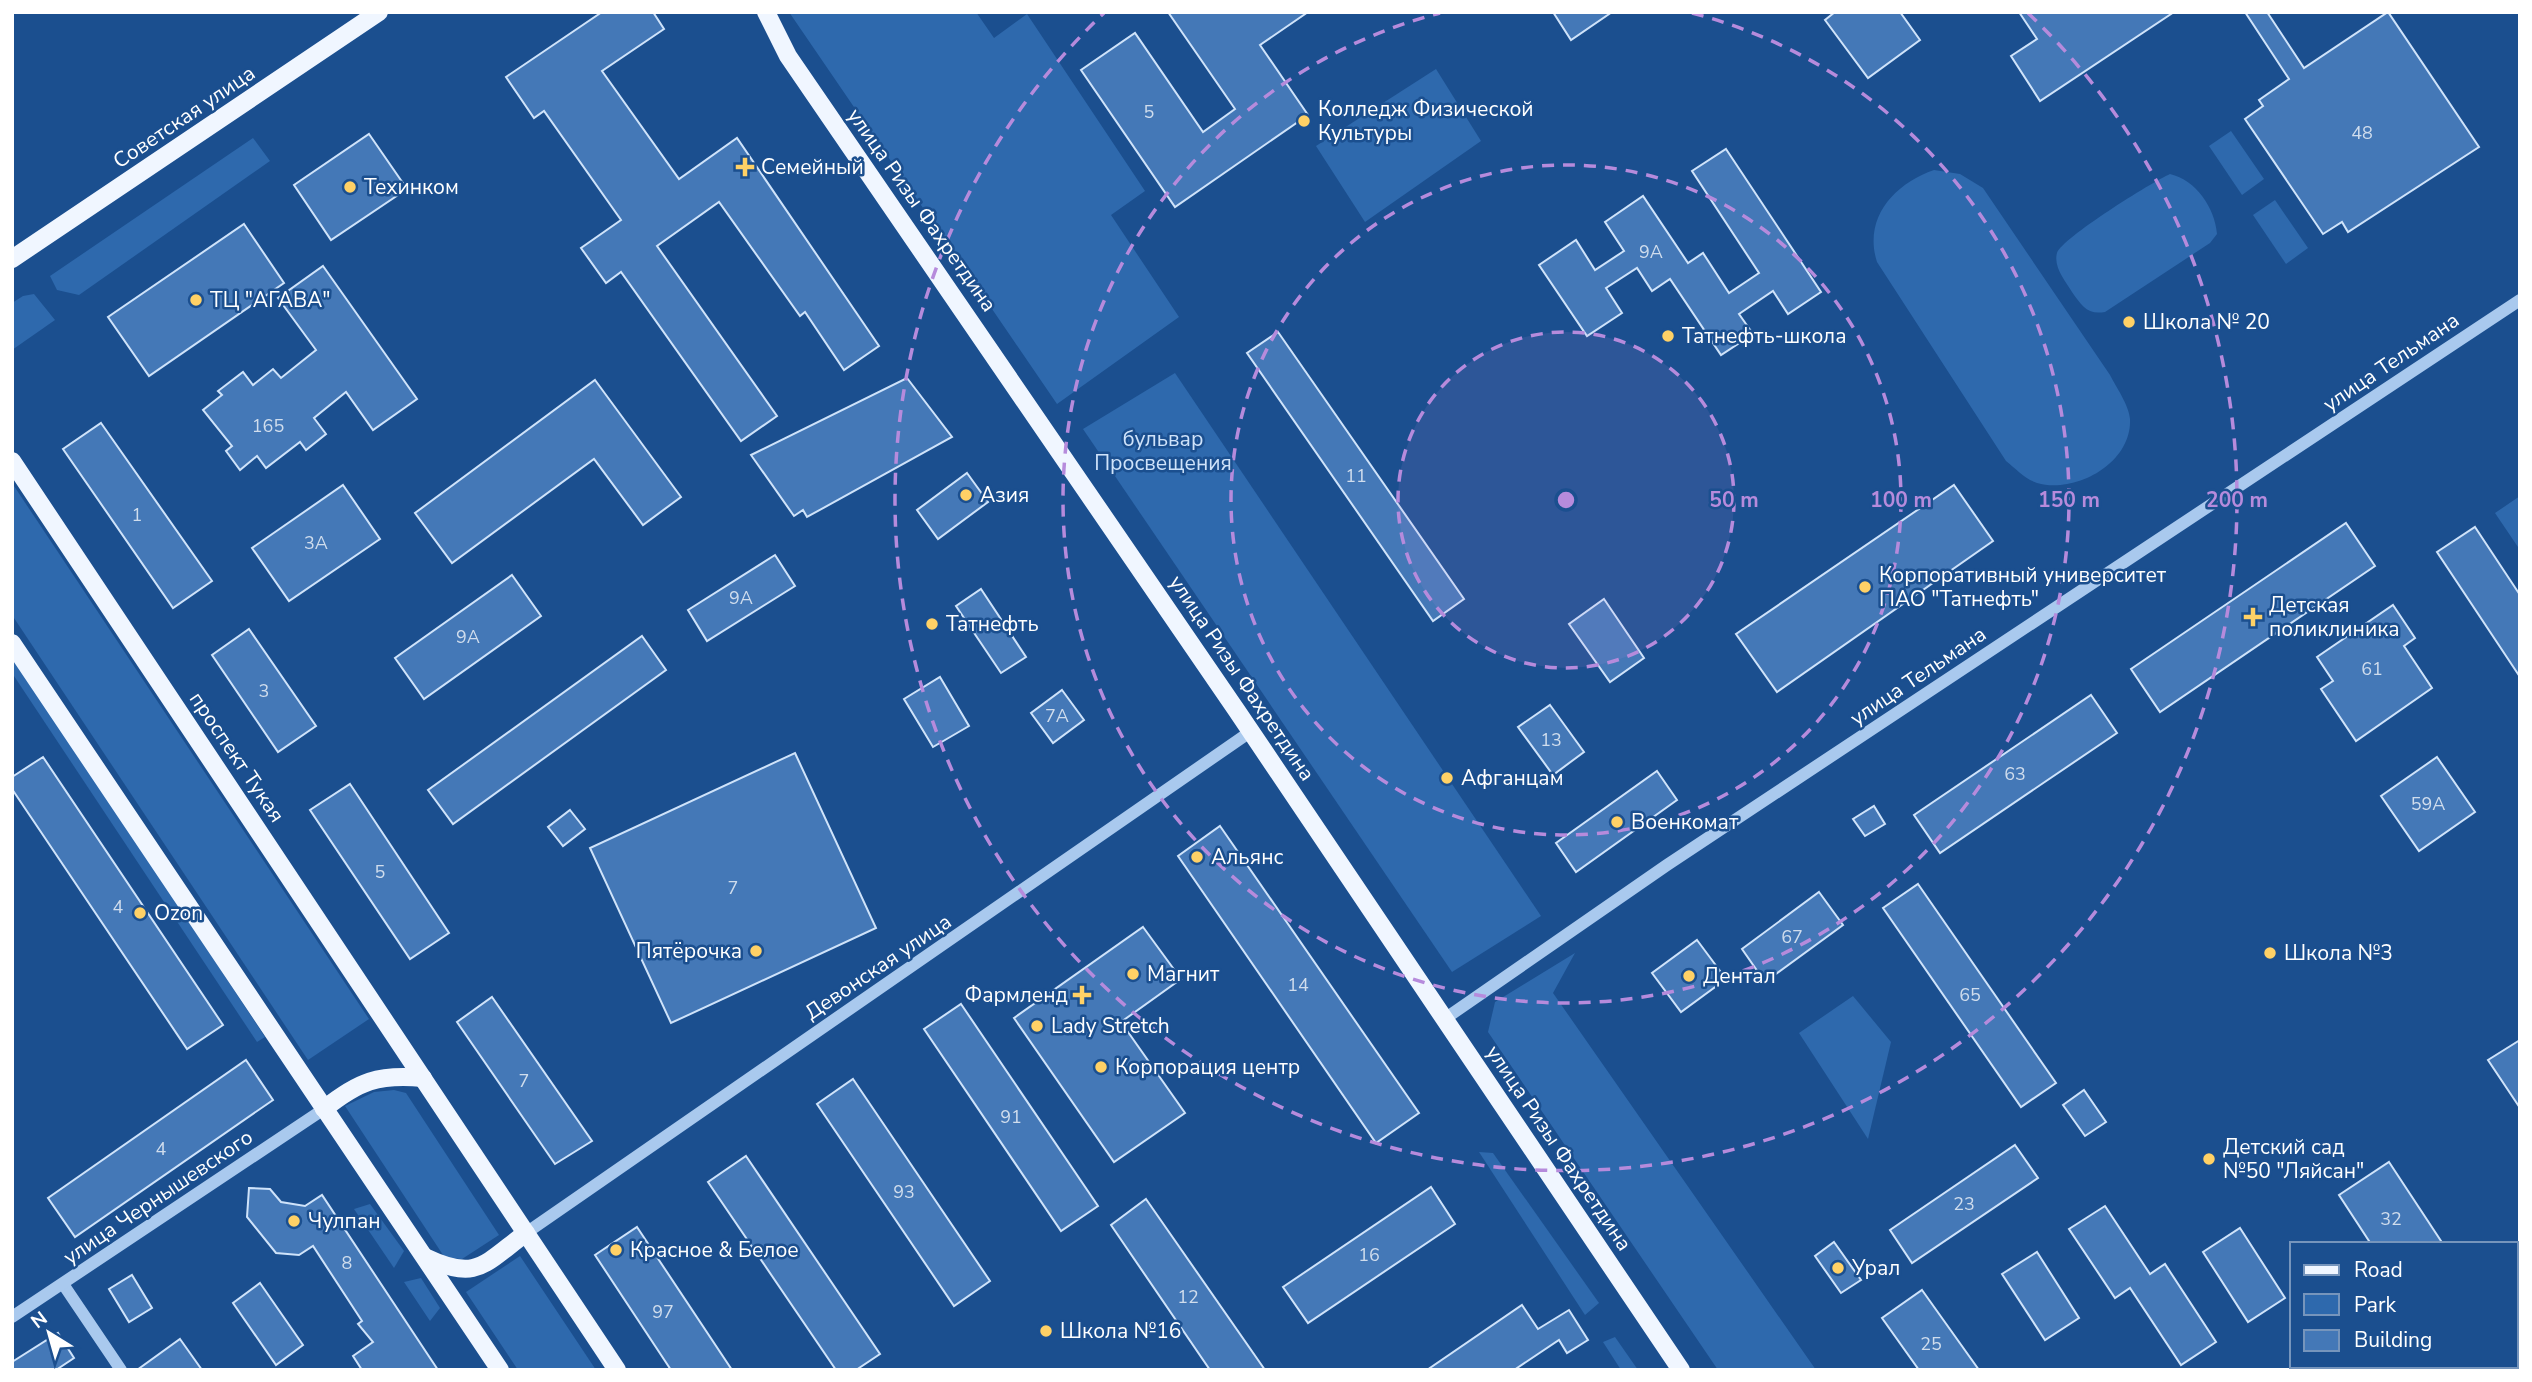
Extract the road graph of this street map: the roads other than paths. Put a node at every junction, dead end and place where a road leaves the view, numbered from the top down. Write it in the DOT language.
graph roads {
  1 [pos="379,12"];
  2 [pos="757,12"];
  3 [pos="766,12"];
  4 [pos="788,56"];
  5 [pos="12,259"];
  6 [pos="2520,300"];
  7 [pos="12,461"];
  8 [pos="12,643"];
  9 [pos="1250,732"];
  10 [pos="1446,1018"];
  11 [pos="423,1078"];
  12 [pos="324,1109"];
  13 [pos="526,1233"];
  14 [pos="425,1257"];
  15 [pos="63,1284"];
  16 [pos="12,1317"];
  17 [pos="121,1370"];
  18 [pos="500,1370"];
  19 [pos="617,1370"];
  20 [pos="1681,1370"];
  1 -- 5 [label="main road, Советская улица"];
  2 -- 4 [label="main road"];
  3 -- 4 [label="main road, улица Ризы Фахретдина"];
  4 -- 9 [label="main road, улица Ризы Фахретдина"];
  6 -- 10 [label="street, улица Тельмана"];
  7 -- 11 [label="main road, проспект Тукая"];
  8 -- 12 [label="main road"];
  9 -- 10 [label="main road, улица Ризы Фахретдина"];
  9 -- 13 [label="street, Девонская улица"];
  10 -- 20 [label="main road, улица Ризы Фахретдина"];
  11 -- 12 [label="main road"];
  11 -- 13 [label="main road, проспект Тукая"];
  12 -- 14 [label="main road"];
  12 -- 15 [label="street, улица Чернышевского"];
  13 -- 14 [label="main road"];
  13 -- 19 [label="main road, проспект Тукая"];
  14 -- 18 [label="main road"];
  15 -- 16 [label="street, улица Чернышевского"];
  15 -- 17 [label="street"];
}
